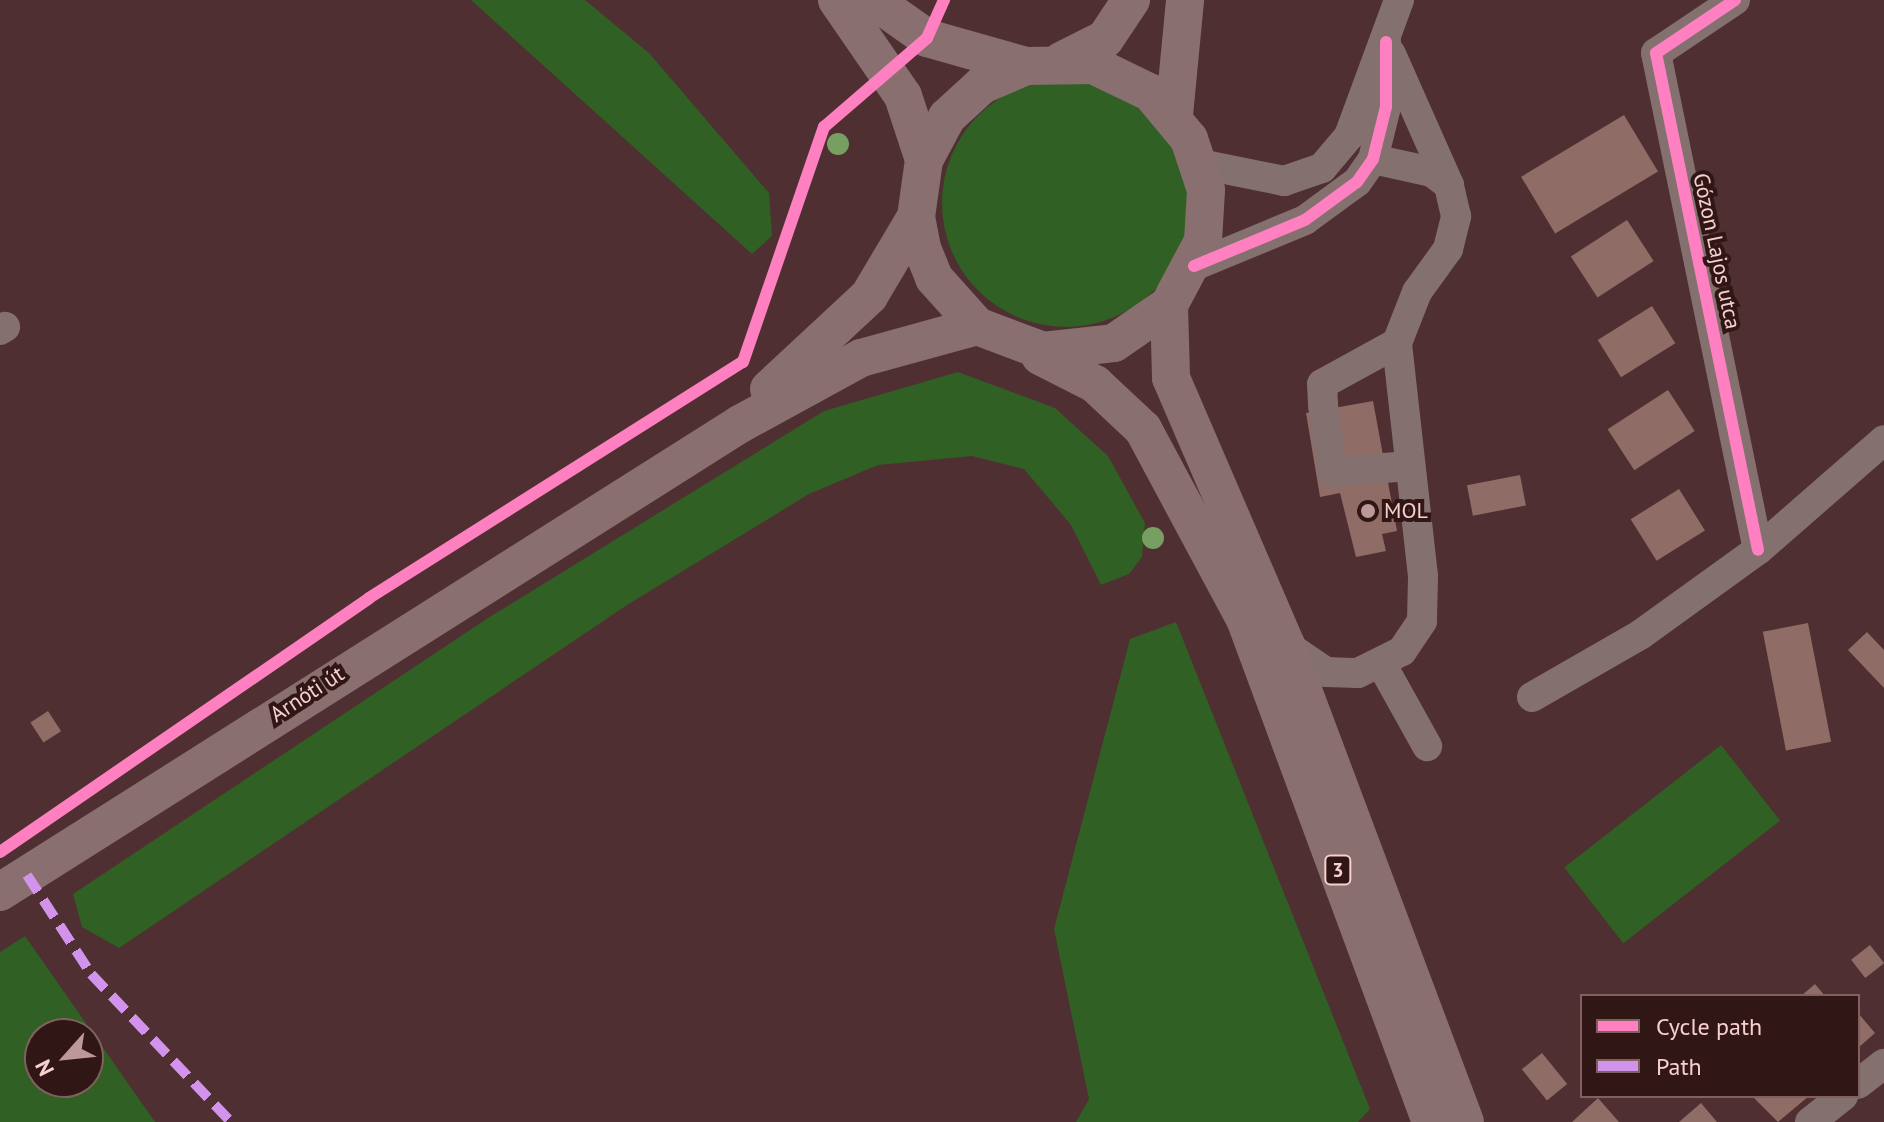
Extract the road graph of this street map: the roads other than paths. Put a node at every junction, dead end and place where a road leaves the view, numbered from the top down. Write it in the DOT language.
graph roads {
  1 [pos="837,0"];
  2 [pos="873,0"];
  3 [pos="1131,0"];
  4 [pos="1185,0"];
  5 [pos="1399,0"];
  6 [pos="1735,0"];
  7 [pos="1386,42"];
  8 [pos="1043,64"];
  9 [pos="1174,115"];
  10 [pos="1373,159"];
  11 [pos="924,160"];
  12 [pos="1200,164"];
  13 [pos="1449,185"];
  14 [pos="916,217"];
  15 [pos="1194,266"];
  16 [pos="1169,305"];
  17 [pos="977,326"];
  18 [pos="1397,343"];
  19 [pos="1019,346"];
  20 [pos="1884,440"];
  21 [pos="1410,466"];
  22 [pos="617,499"];
  23 [pos="1758,550"];
  24 [pos="1286,645"];
  25 [pos="1382,665"];
  26 [pos="1532,697"];
  27 [pos="1427,746"];
  28 [pos="0,892"];
  29 [pos="1884,1064"];
  30 [pos="1860,1082"];
  31 [pos="1840,1098"];
  32 [pos="1431,1122"];
  33 [pos="1465,1122"];
  34 [pos="1810,1122"];
  1 -- 11 [label="main road, 3"];
  2 -- 8 [label="main road, 3"];
  3 -- 8 [label="main road"];
  4 -- 9 [label="main road"];
  5 -- 7 [label="street"];
  6 -- 23 [label="street, Gózon Lajos utca"];
  7 -- 10 [label="street"];
  7 -- 12 [label="street"];
  7 -- 13 [label="street"];
  8 -- 9 [label="main road, 3"];
  8 -- 11 [label="main road, 3"];
  9 -- 12 [label="main road, 3"];
  10 -- 13 [label="street"];
  10 -- 15 [label="street"];
  11 -- 14 [label="main road, 3"];
  12 -- 15 [label="main road, 3"];
  13 -- 18 [label="street"];
  14 -- 17 [label="main road, 3"];
  14 -- 22 [label="main road"];
  15 -- 16 [label="main road, 3"];
  16 -- 19 [label="main road, 3"];
  16 -- 24 [label="main road, 3"];
  17 -- 19 [label="main road, 3"];
  17 -- 22 [label="main road"];
  18 -- 21 [label="street"];
  18 -- 21 [label="street"];
  19 -- 32 [label="main road, 3"];
  20 -- 23 [label="street"];
  21 -- 25 [label="street"];
  22 -- 28 [label="main road, Arnóti út"];
  23 -- 26 [label="street"];
  24 -- 25 [label="street"];
  24 -- 33 [label="main road, 3"];
  25 -- 27 [label="street"];
  29 -- 30 [label="street"];
  31 -- 34 [label="street"];
}
